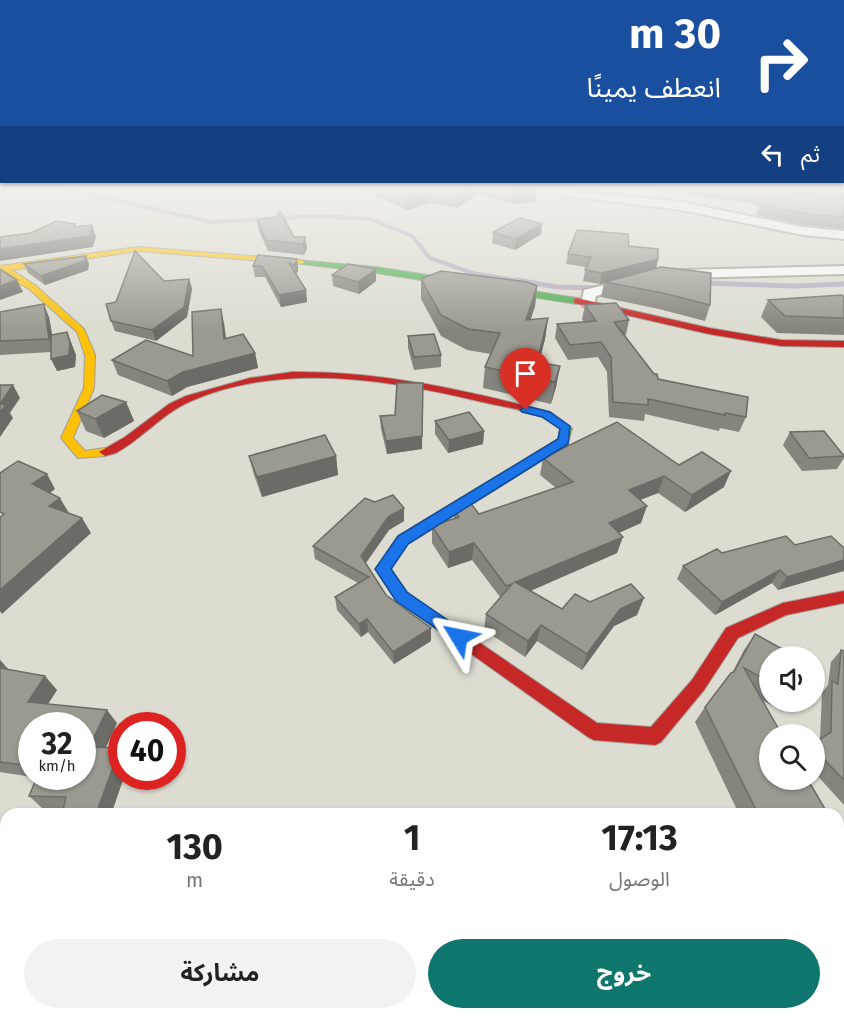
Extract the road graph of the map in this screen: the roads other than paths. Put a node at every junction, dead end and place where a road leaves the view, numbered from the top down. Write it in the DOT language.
graph roads {
  1 [pos="2,268"];
  2 [pos="844,270"];
  3 [pos="589,303"];
  4 [pos="844,344"];
  5 [pos="844,597"];
  1 -- 3 [label="street"];
  1 -- 5 [label="street"];
  2 -- 3 [label="street"];
  3 -- 4 [label="street"];
}
